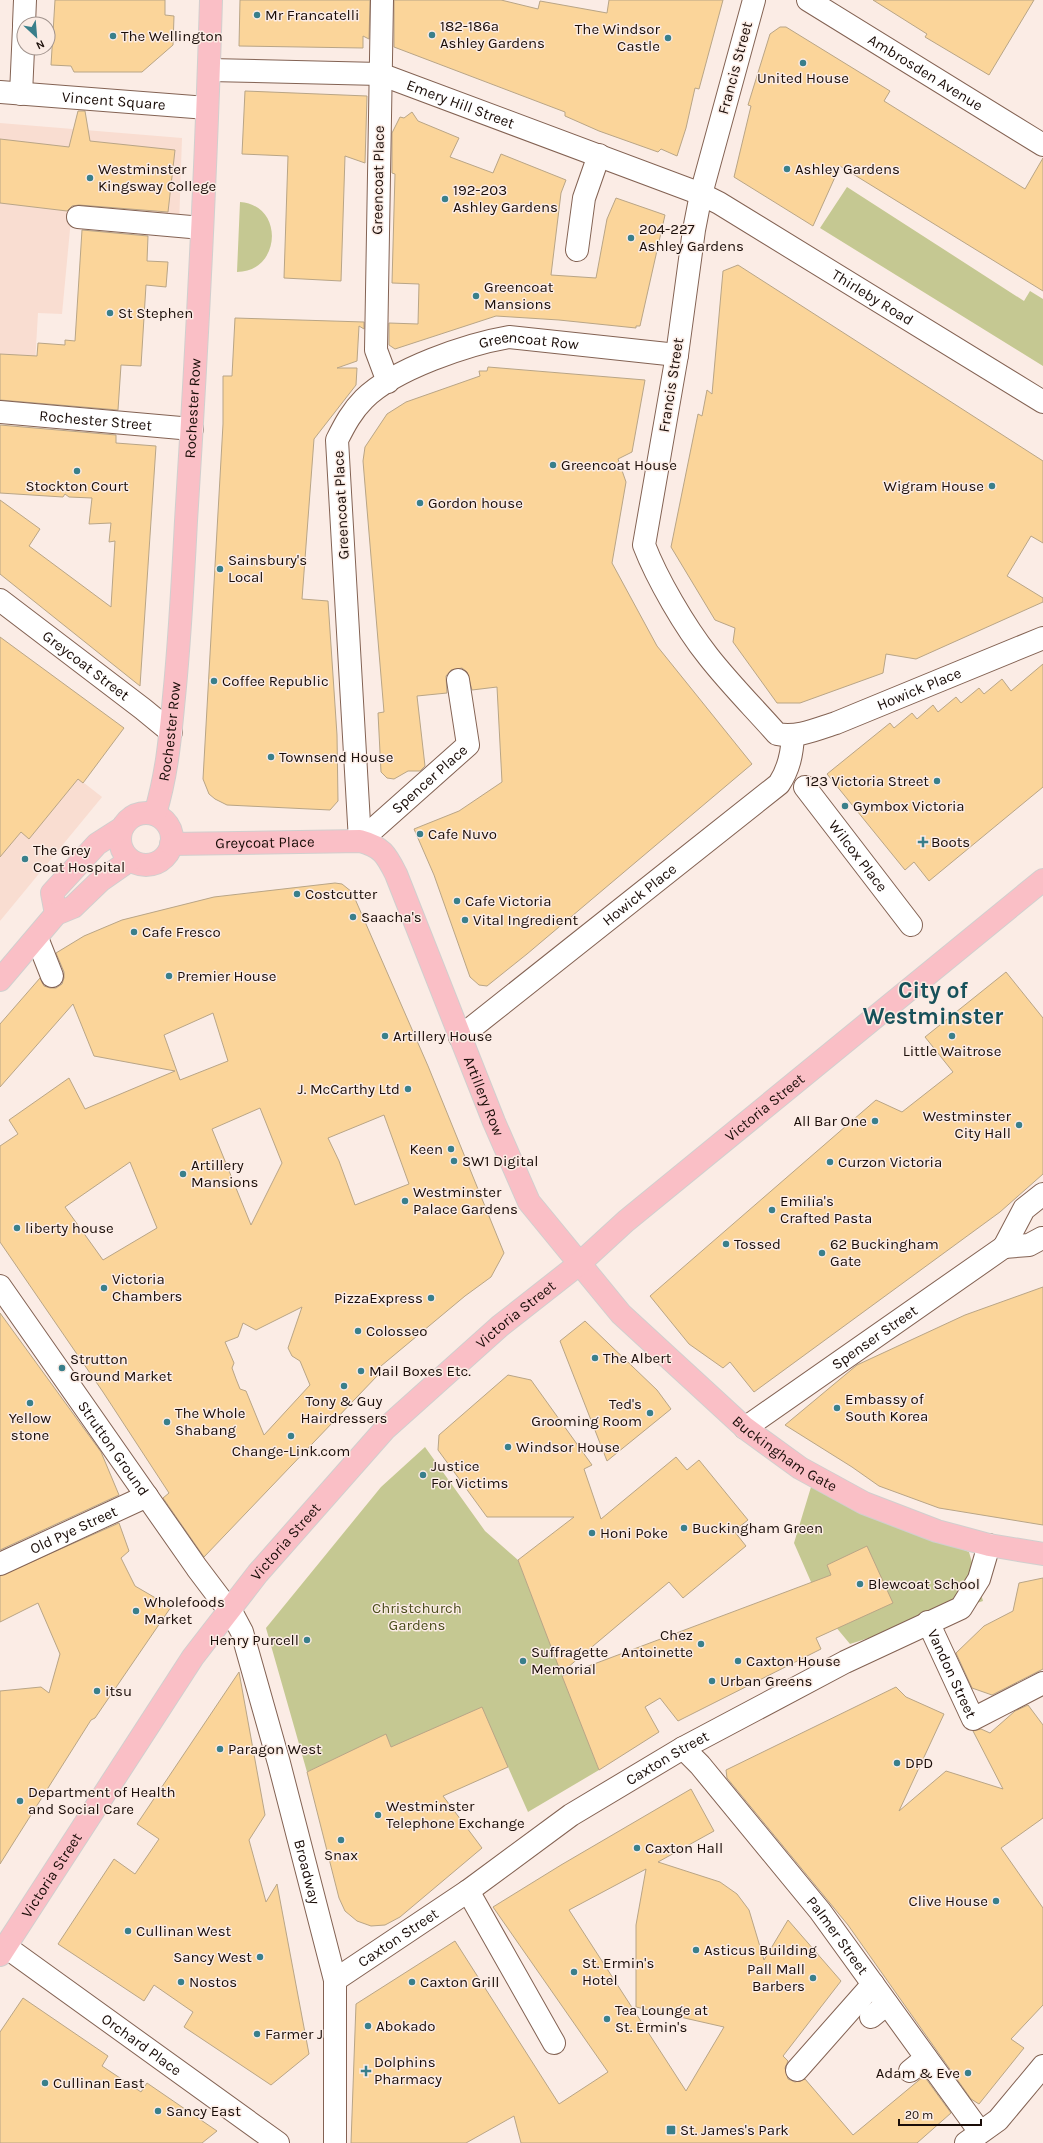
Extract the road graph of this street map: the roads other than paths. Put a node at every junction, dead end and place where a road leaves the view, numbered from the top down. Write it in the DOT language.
graph roads {
  1 [pos="25,0"];
  2 [pos="211,0"];
  3 [pos="382,0"];
  4 [pos="754,0"];
  5 [pos="808,0"];
  6 [pos="24,16"];
  7 [pos="18,56"];
  8 [pos="209,70"];
  9 [pos="380,74"];
  10 [pos="10,93"];
  11 [pos="207,108"];
  12 [pos="1043,145"];
  13 [pos="599,155"];
  14 [pos="701,194"];
  15 [pos="78,217"];
  16 [pos="202,228"];
  17 [pos="577,250"];
  18 [pos="677,355"];
  19 [pos="388,382"];
  20 [pos="1043,402"];
  21 [pos="0,412"];
  22 [pos="192,429"];
  23 [pos="0,600"];
  24 [pos="1043,638"];
  25 [pos="458,680"];
  26 [pos="171,732"];
  27 [pos="785,735"];
  28 [pos="804,787"];
  29 [pos="155,814"];
  30 [pos="122,828"];
  31 [pos="360,841"];
  32 [pos="171,844"];
  33 [pos="130,860"];
  34 [pos="1043,880"];
  35 [pos="56,914"];
  36 [pos="912,925"];
  37 [pos="36,938"];
  38 [pos="52,976"];
  39 [pos="0,980"];
  40 [pos="460,1038"];
  41 [pos="1043,1194"];
  42 [pos="1042,1238"];
  43 [pos="1004,1247"];
  44 [pos="579,1264"];
  45 [pos="0,1286"];
  46 [pos="745,1428"];
  47 [pos="148,1496"];
  48 [pos="989,1545"];
  49 [pos="1043,1554"];
  50 [pos="0,1564"];
  51 [pos="228,1610"];
  52 [pos="928,1622"];
  53 [pos="1043,1683"];
  54 [pos="683,1748"];
  55 [pos="468,1890"];
  56 [pos="3,1951"];
  57 [pos="335,1980"];
  58 [pos="873,1984"];
  59 [pos="554,2043"];
  60 [pos="1043,2066"];
  61 [pos="797,2070"];
  62 [pos="973,2137"];
  63 [pos="278,2143"];
  64 [pos="335,2143"];
  1 -- 6 [label="street"];
  2 -- 8 [label="main road, Rochester Row"];
  3 -- 9 [label="street, Greencoat Place"];
  4 -- 14 [label="street, Francis Street"];
  5 -- 12 [label="street, Ambrosden Avenue"];
  7 -- 10 [label="street, Vincent Square"];
  8 -- 9 [label="street, Emery Hill Street"];
  8 -- 11 [label="main road, Rochester Row"];
  9 -- 13 [label="street, Emery Hill Street"];
  9 -- 19 [label="street, Greencoat Place"];
  10 -- 11 [label="street, Vincent Square"];
  11 -- 16 [label="main road, Rochester Row"];
  13 -- 14 [label="street, Emery Hill Street"];
  13 -- 17 [label="street"];
  14 -- 18 [label="street, Francis Street"];
  14 -- 20 [label="street, Thirleby Road"];
  15 -- 16 [label="street"];
  16 -- 22 [label="main road, Rochester Row"];
  18 -- 19 [label="street, Greencoat Row"];
  18 -- 27 [label="street, Francis Street"];
  19 -- 31 [label="street, Greencoat Place"];
  21 -- 22 [label="street, Rochester Street"];
  22 -- 26 [label="main road, Rochester Row"];
  23 -- 26 [label="street, Greycoat Street"];
  24 -- 27 [label="street, Howick Place"];
  25 -- 31 [label="street, Spencer Place"];
  26 -- 29 [label="main road, Rochester Row"];
  27 -- 40 [label="street, Howick Place"];
  28 -- 36 [label="street, Wilcox Place"];
  29 -- 30 [label="main road"];
  29 -- 32 [label="main road"];
  30 -- 33 [label="main road"];
  30 -- 35 [label="main road"];
  31 -- 32 [label="main road, Greycoat Place"];
  31 -- 40 [label="main road, Artillery Row"];
  32 -- 33 [label="main road"];
  33 -- 35 [label="main road"];
  34 -- 44 [label="main road, Victoria Street"];
  35 -- 37 [label="main road"];
  37 -- 38 [label="street"];
  37 -- 39 [label="main road"];
  40 -- 44 [label="main road, Artillery Row"];
  41 -- 43 [label="street"];
  42 -- 43 [label="street"];
  43 -- 46 [label="street, Spenser Street"];
  44 -- 46 [label="main road, Buckingham Gate"];
  44 -- 51 [label="main road, Victoria Street"];
  45 -- 47 [label="street, Strutton Ground"];
  46 -- 48 [label="main road, Buckingham Gate"];
  47 -- 50 [label="street, Old Pye Street"];
  47 -- 51 [label="street, Strutton Ground"];
  48 -- 49 [label="main road, Buckingham Gate"];
  48 -- 52 [label="street, Caxton Street"];
  51 -- 56 [label="main road, Victoria Street"];
  51 -- 57 [label="street, Broadway"];
  52 -- 53 [label="street, Vandon Street"];
  52 -- 54 [label="street, Caxton Street"];
  54 -- 55 [label="street, Caxton Street"];
  54 -- 58 [label="street, Palmer Street"];
  55 -- 57 [label="street, Caxton Street"];
  55 -- 59 [label="street"];
  56 -- 63 [label="street, Orchard Place"];
  57 -- 64 [label="street, Broadway"];
  58 -- 61 [label="street"];
  58 -- 62 [label="street, Palmer Street"];
  60 -- 62 [label="street"];
}
